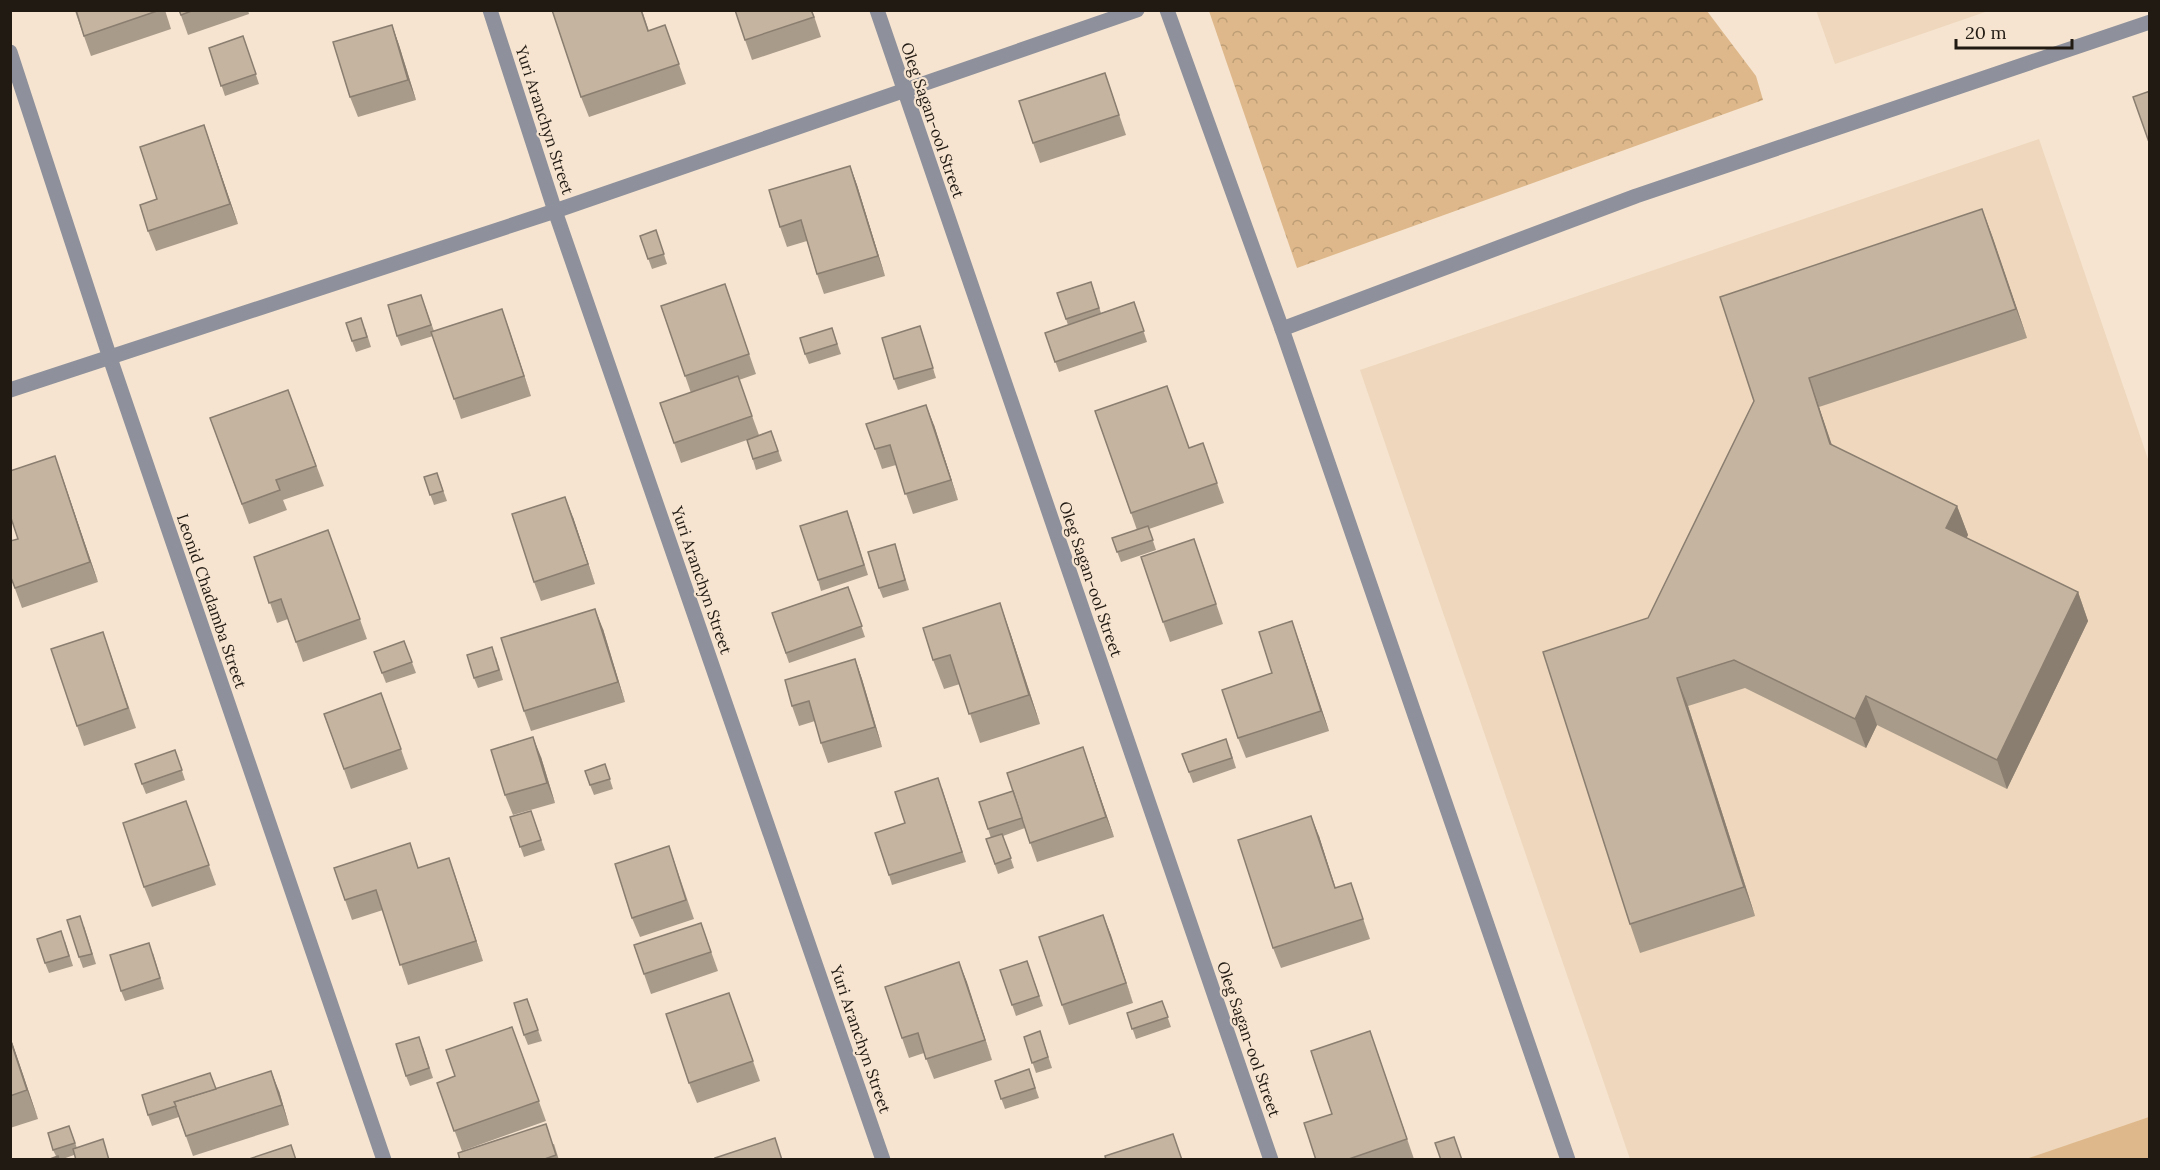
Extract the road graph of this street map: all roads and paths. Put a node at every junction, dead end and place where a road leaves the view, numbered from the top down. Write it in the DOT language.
graph roads {
  1 [pos="490,10"];
  2 [pos="877,10"];
  3 [pos="1137,10"];
  4 [pos="1167,10"];
  5 [pos="2150,22"];
  6 [pos="10,52"];
  7 [pos="904,91"];
  8 [pos="555,211"];
  9 [pos="1282,329"];
  10 [pos="110,358"];
  11 [pos="10,390"];
  12 [pos="384,1160"];
  13 [pos="883,1160"];
  14 [pos="1271,1160"];
  15 [pos="1568,1160"];
  1 -- 8 [label="street, Yuri Aranchyn Street"];
  2 -- 7 [label="street, Oleg Sagan-ool Street"];
  3 -- 7 [label="street"];
  4 -- 9 [label="street"];
  5 -- 9 [label="street"];
  6 -- 10 [label="street, Leonid Chadamba Street"];
  7 -- 8 [label="street"];
  7 -- 14 [label="street, Oleg Sagan-ool Street"];
  8 -- 10 [label="street"];
  8 -- 13 [label="street, Yuri Aranchyn Street"];
  9 -- 15 [label="street"];
  10 -- 11 [label="street"];
  10 -- 12 [label="street, Leonid Chadamba Street"];
}
